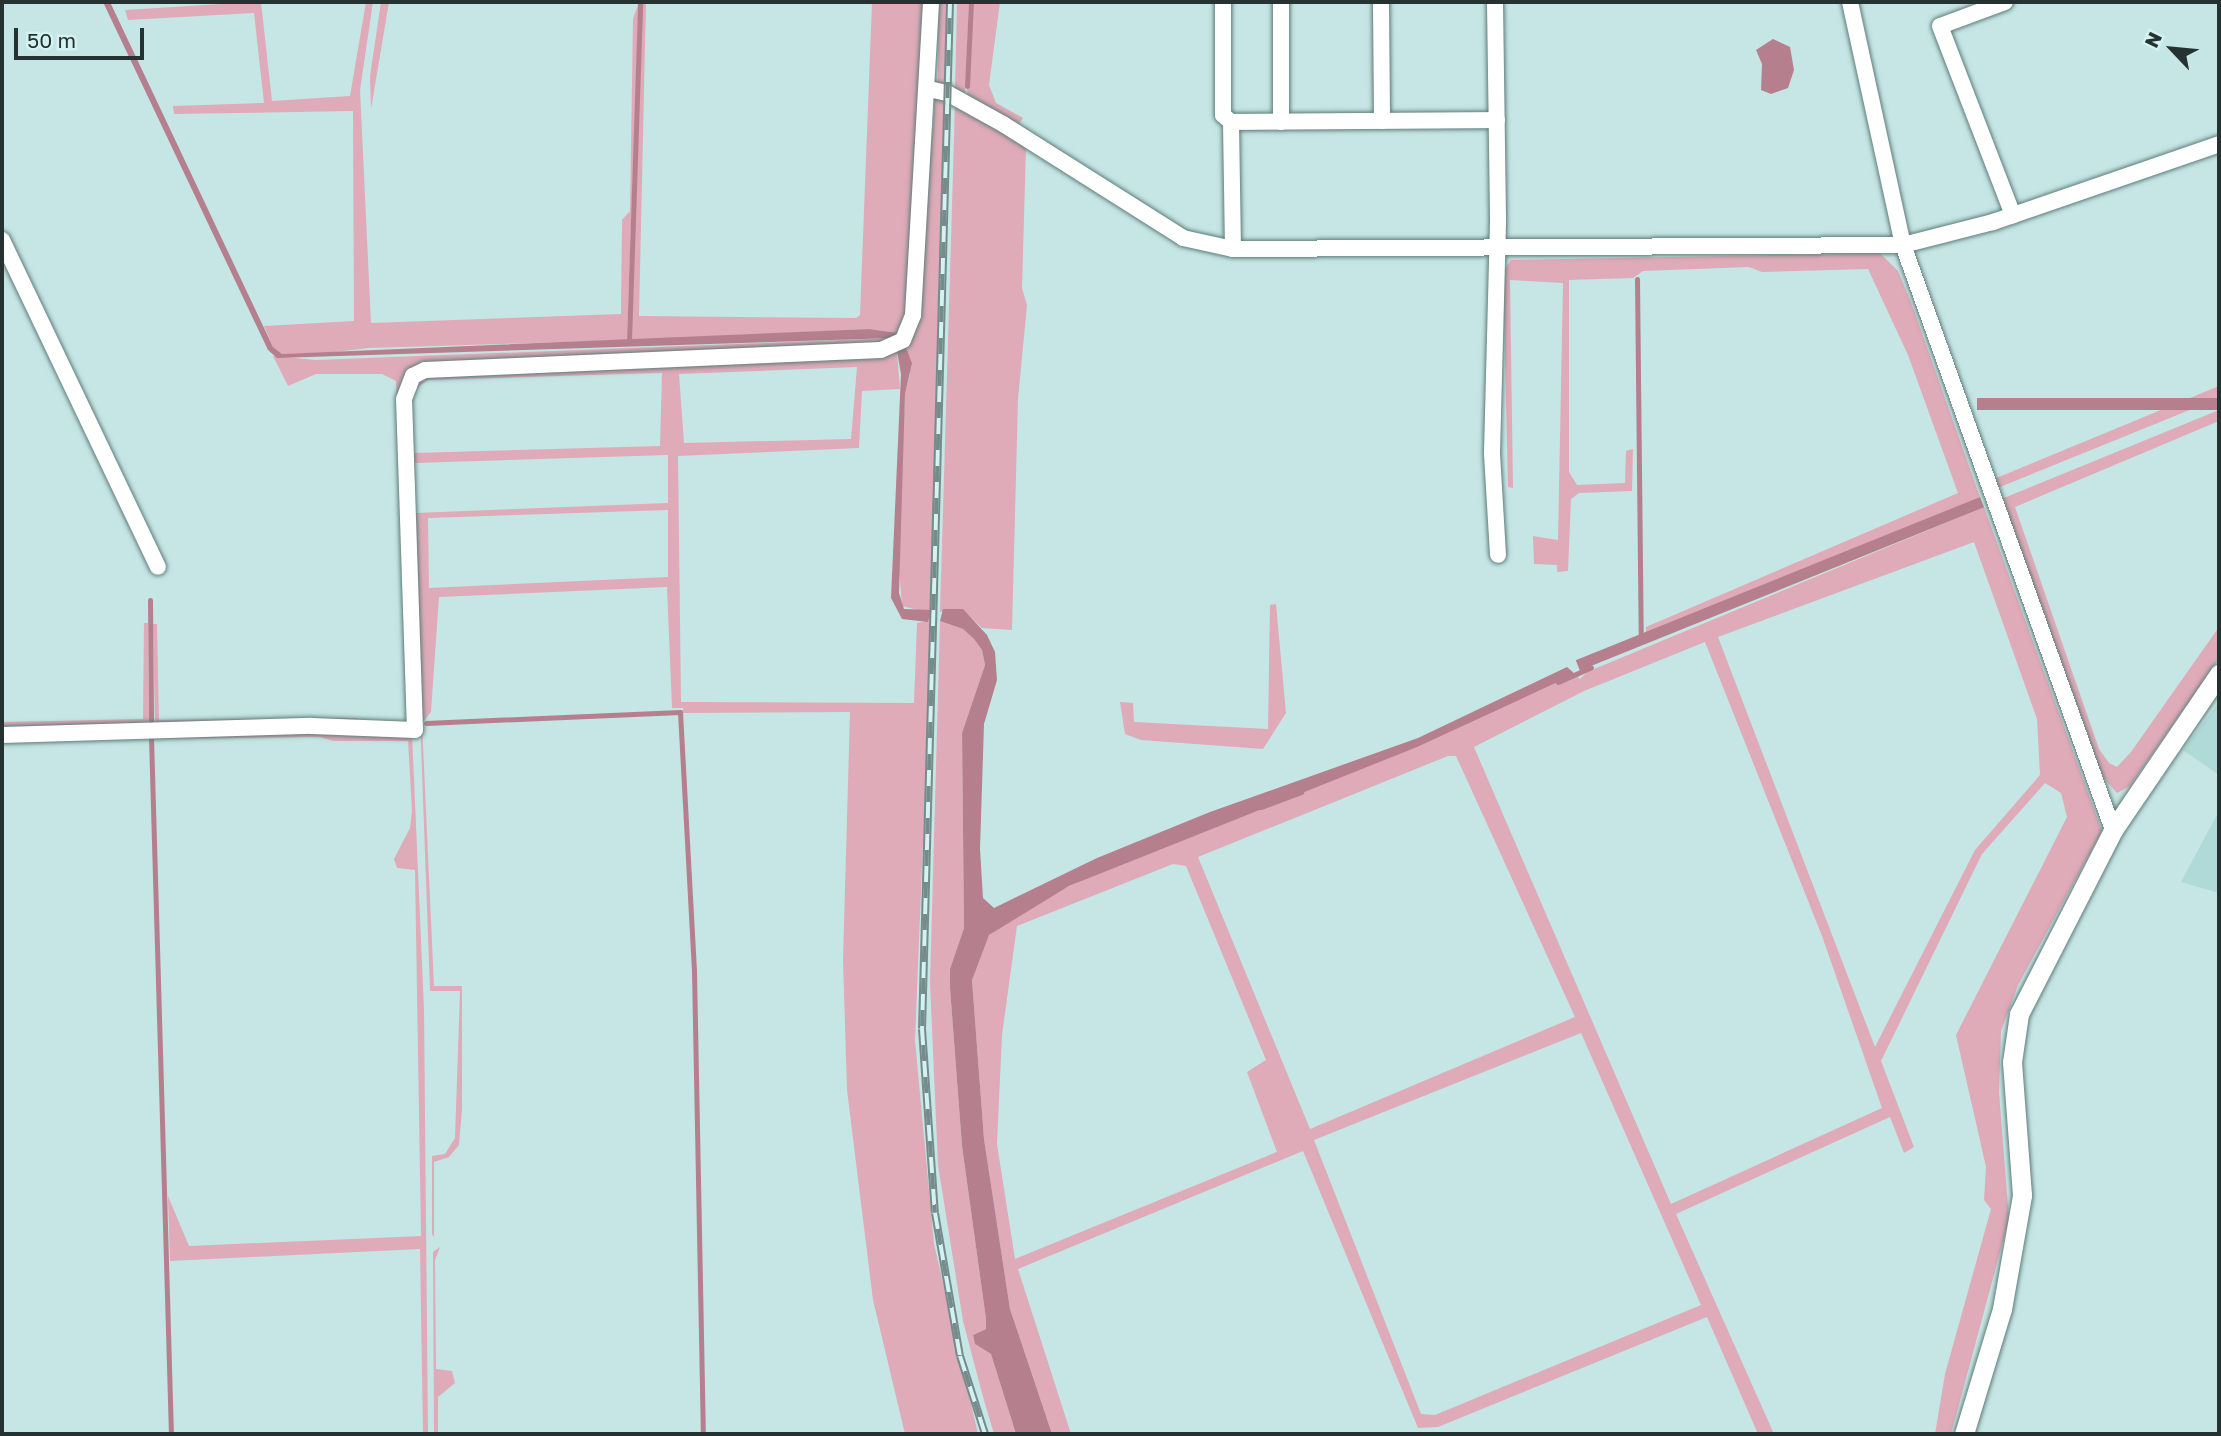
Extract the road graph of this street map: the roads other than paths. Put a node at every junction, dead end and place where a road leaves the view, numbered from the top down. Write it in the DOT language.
graph roads {
  1 [pos="931,2"];
  2 [pos="1223,2"];
  3 [pos="1281,2"];
  4 [pos="1381,2"];
  5 [pos="1495,2"];
  6 [pos="1850,2"];
  7 [pos="2005,2"];
  8 [pos="929,89"];
  9 [pos="1497,120"];
  10 [pos="1382,121"];
  11 [pos="1231,122"];
  12 [pos="1281,122"];
  13 [pos="2219,144"];
  14 [pos="2013,215"];
  15 [pos="2,240"];
  16 [pos="1903,246"];
  17 [pos="1496,247"];
  18 [pos="1233,249"];
  19 [pos="1498,555"];
  20 [pos="158,567"];
  21 [pos="2219,674"];
  22 [pos="2,734"];
  23 [pos="2113,830"];
  24 [pos="1964,1434"];
  1 -- 8 [label="street"];
  2 -- 11 [label="street"];
  3 -- 12 [label="street"];
  4 -- 10 [label="street"];
  5 -- 9 [label="street"];
  6 -- 16 [label="street"];
  7 -- 14 [label="street"];
  8 -- 18 [label="street"];
  8 -- 22 [label="street"];
  9 -- 10 [label="street"];
  9 -- 17 [label="street"];
  10 -- 12 [label="street"];
  11 -- 12 [label="street"];
  11 -- 18 [label="street"];
  13 -- 14 [label="street"];
  14 -- 16 [label="street"];
  15 -- 20 [label="street"];
  16 -- 17 [label="street"];
  16 -- 23 [label="street"];
  17 -- 18 [label="street"];
  17 -- 19 [label="street"];
  21 -- 23 [label="street"];
  23 -- 24 [label="street"];
}
